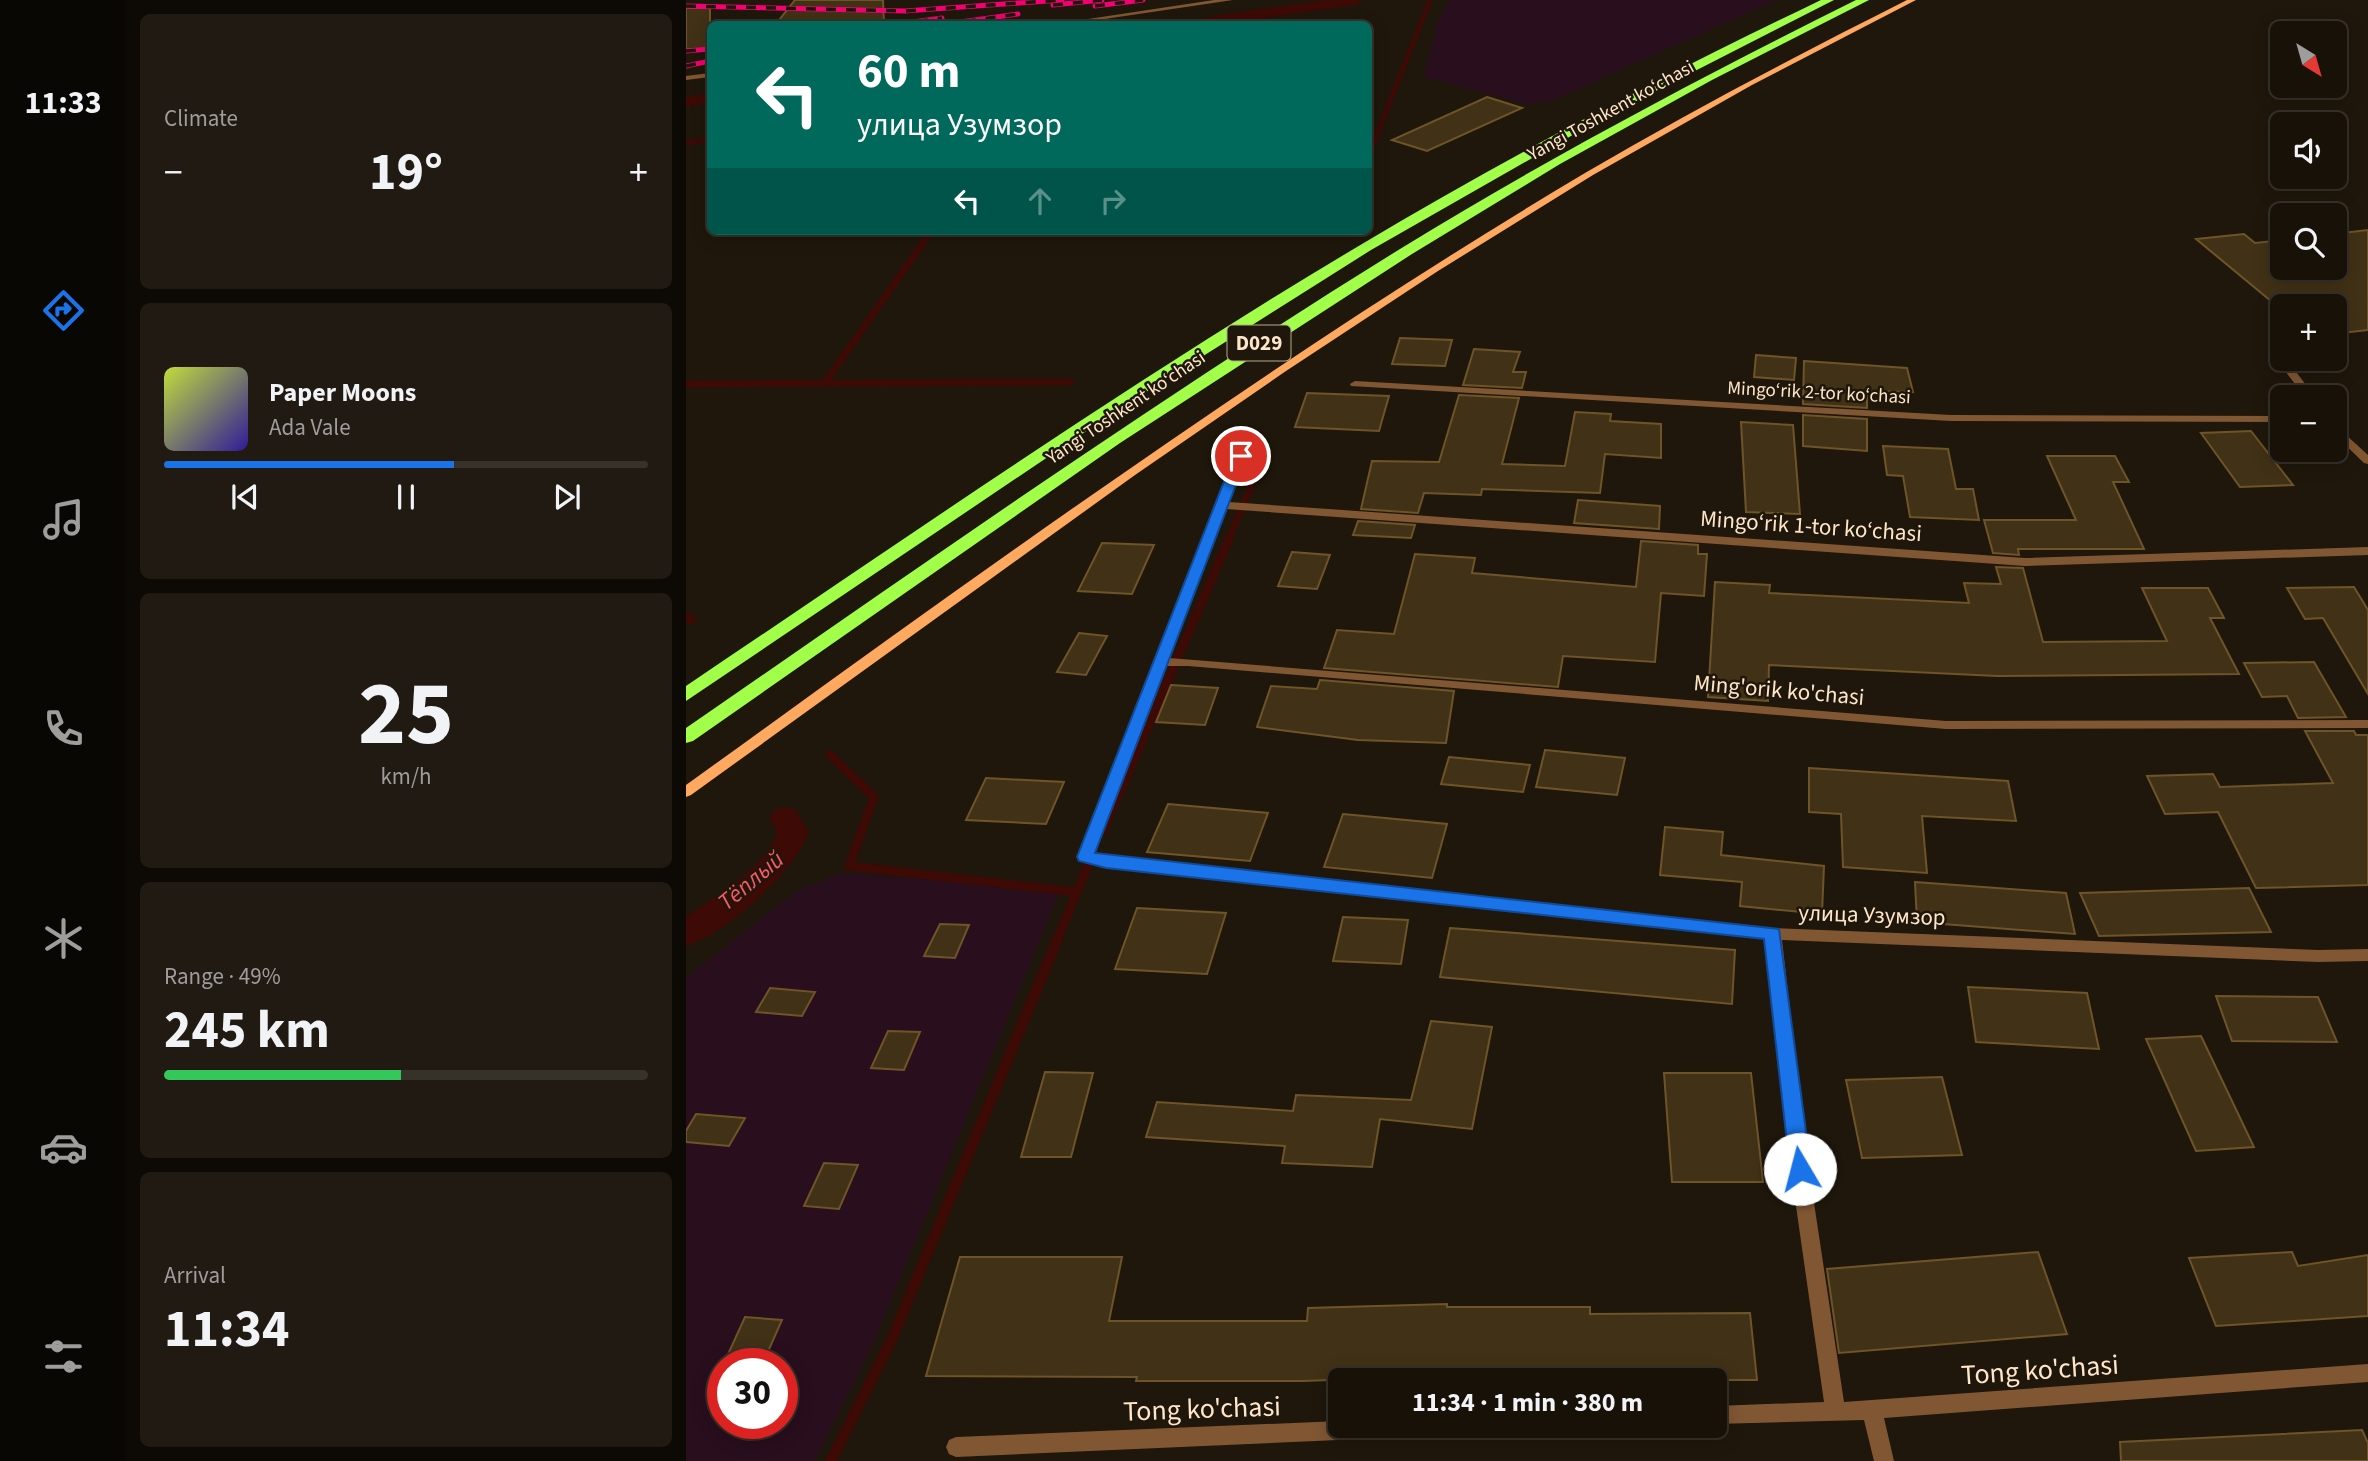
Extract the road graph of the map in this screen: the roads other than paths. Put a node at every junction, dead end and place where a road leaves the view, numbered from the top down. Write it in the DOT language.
graph roads {
  1 [pos="1229,0"];
  2 [pos="1829,0"];
  3 [pos="1864,0"];
  4 [pos="1912,0"];
  5 [pos="1080,21"];
  6 [pos="707,75"];
  7 [pos="686,78"];
  8 [pos="2290,371"];
  9 [pos="1355,384"];
  10 [pos="2301,385"];
  11 [pos="2270,419"];
  12 [pos="2347,440"];
  13 [pos="1241,456"];
  14 [pos="2368,461"];
  15 [pos="1224,505"];
  16 [pos="2368,551"];
  17 [pos="1161,662"];
  18 [pos="686,695"];
  19 [pos="2368,724"];
  20 [pos="686,737"];
  21 [pos="686,792"];
  22 [pos="1773,934"];
  23 [pos="2368,954"];
  24 [pos="2368,1373"];
  25 [pos="1835,1410"];
  26 [pos="1872,1410"];
  27 [pos="1727,1414"];
  28 [pos="1328,1431"];
  29 [pos="956,1447"];
  30 [pos="1884,1461"];
  1 -- 5 [label="street"];
  2 -- 18 [label="highway, Yangi Toshkent ko‘chasi / D029"];
  3 -- 20 [label="highway, Yangi Toshkent ko‘chasi / D029"];
  4 -- 21 [label="main road"];
  6 -- 7 [label="street"];
  8 -- 10 [label="street"];
  9 -- 11 [label="street, Mingo‘rik 2-tor ko‘chasi"];
  12 -- 14 [label="street"];
  13 -- 15 [label="street"];
  15 -- 16 [label="street, Mingo‘rik 1-tor ko‘chasi"];
  15 -- 17 [label="street"];
  17 -- 19 [label="street, Ming'orik ko'chasi"];
  17 -- 22 [label="street, улица Узумзор"];
  22 -- 23 [label="street, улица Узумзор"];
  22 -- 25 [label="street"];
  24 -- 26 [label="street, Tong ko'chasi"];
  25 -- 26 [label="street, Tong ko'chasi"];
  25 -- 27 [label="street, Tong ko'chasi"];
  26 -- 30 [label="street"];
  28 -- 29 [label="street, Tong ko'chasi"];
}
